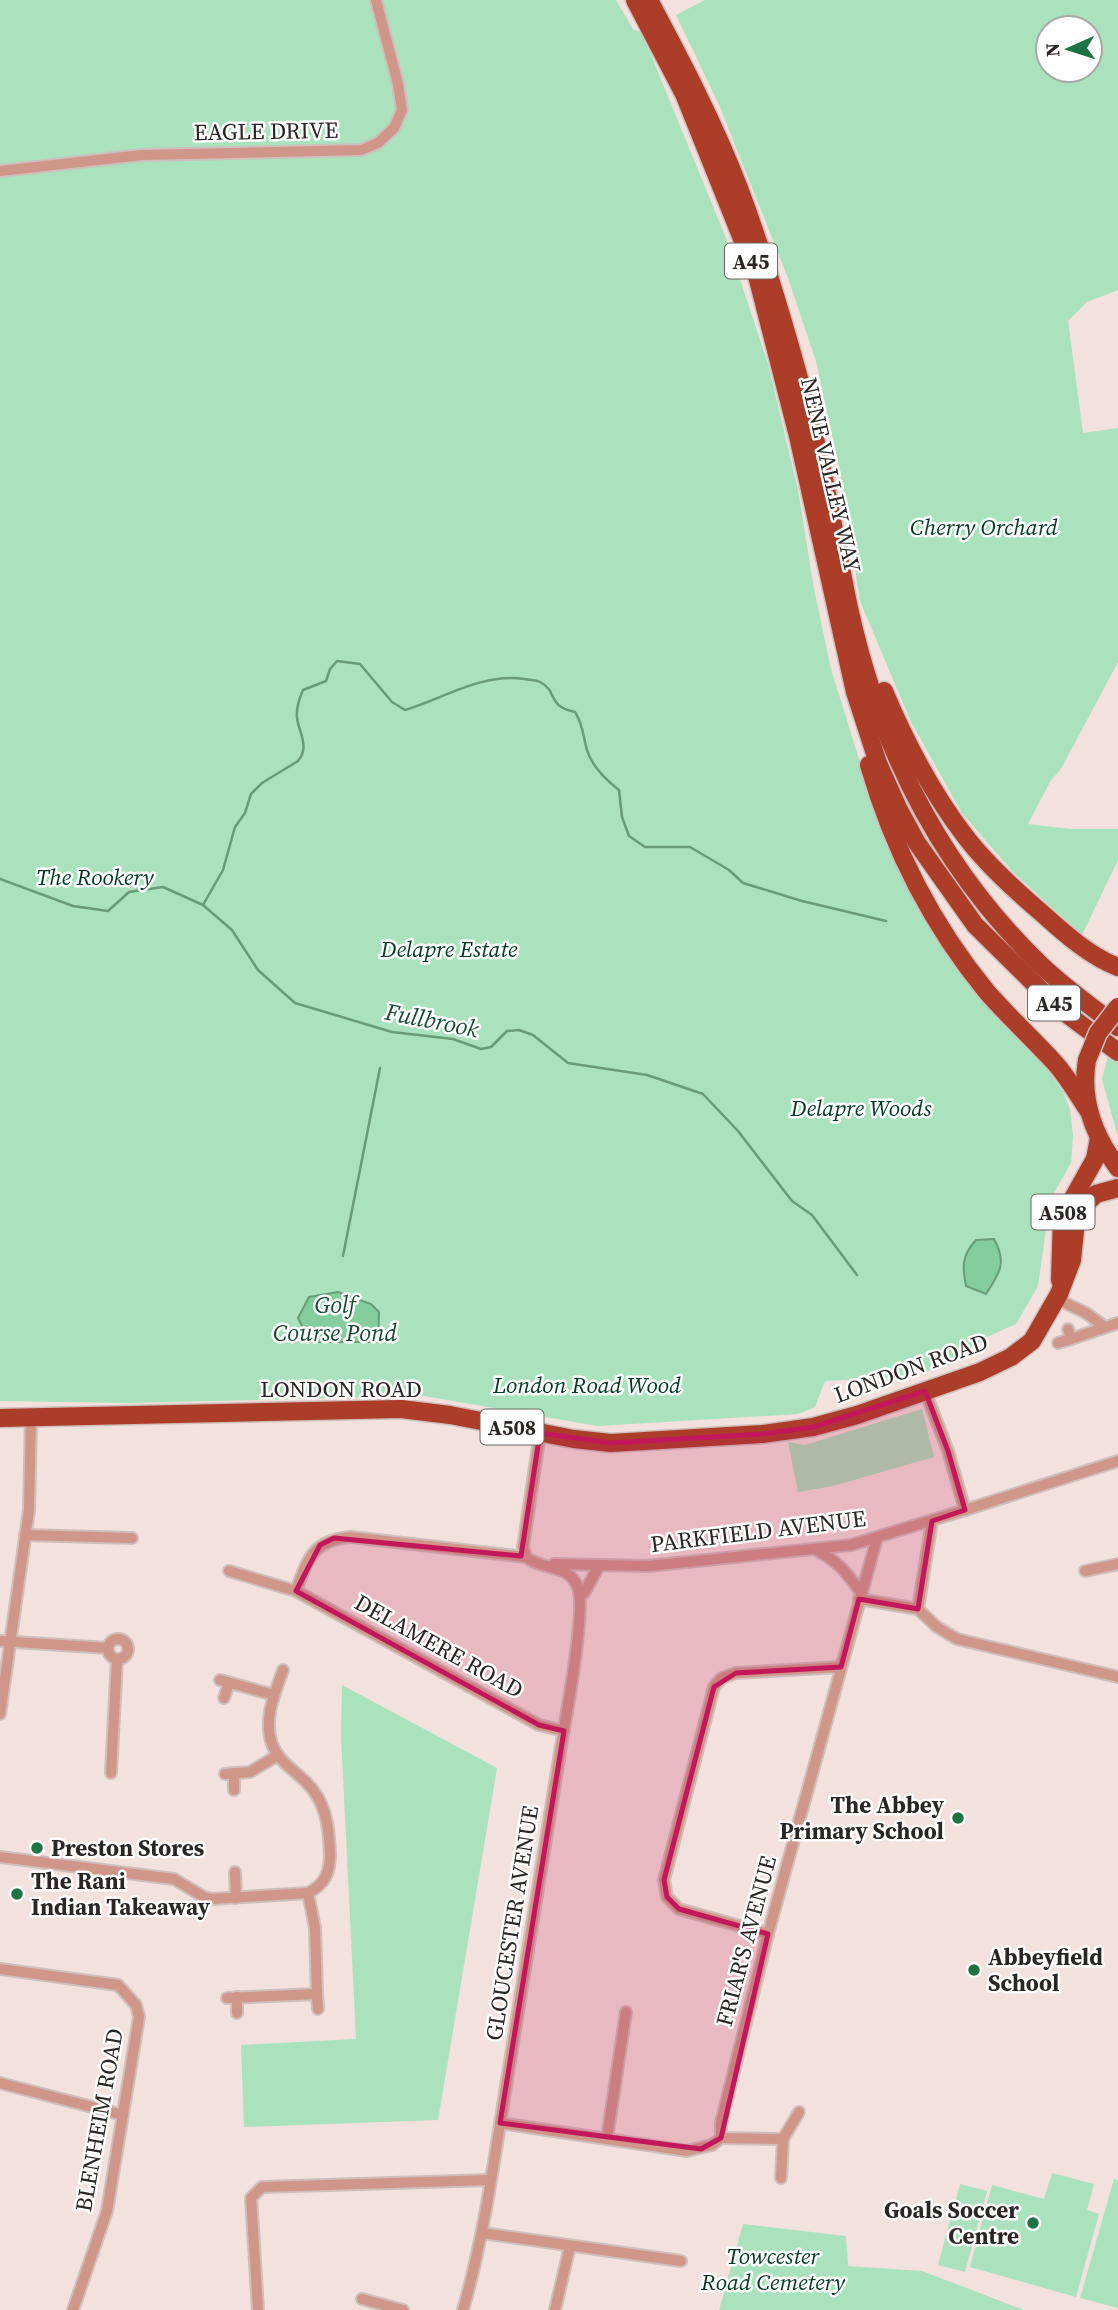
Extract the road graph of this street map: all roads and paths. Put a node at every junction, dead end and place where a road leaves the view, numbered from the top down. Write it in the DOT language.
graph roads {
  1 [pos="376,0"];
  2 [pos="635,0"];
  3 [pos="649,0"];
  4 [pos="0,171"];
  5 [pos="821,538"];
  6 [pos="850,611"];
  7 [pos="1118,967"];
  8 [pos="1118,1007"];
  9 [pos="1118,1027"];
  10 [pos="1118,1052"];
  11 [pos="1087,1110"];
  12 [pos="1099,1139"];
  13 [pos="1118,1168"];
  14 [pos="1118,1188"];
  15 [pos="1058,1296"];
  16 [pos="1118,1322"];
  17 [pos="1105,1327"];
  18 [pos="1058,1343"];
  19 [pos="925,1391"];
  20 [pos="31,1416"];
  21 [pos="0,1418"];
  22 [pos="540,1433"];
  23 [pos="1118,1461"];
  24 [pos="965,1510"];
  25 [pos="932,1521"];
  26 [pos="25,1535"];
  27 [pos="132,1538"];
  28 [pos="877,1538"];
  29 [pos="815,1550"];
  30 [pos="526,1557"];
  31 [pos="1118,1564"];
  32 [pos="552,1566"];
  33 [pos="599,1566"];
  34 [pos="229,1571"];
  35 [pos="1085,1571"];
  36 [pos="296,1591"];
  37 [pos="580,1596"];
  38 [pos="860,1596"];
  39 [pos="918,1609"];
  40 [pos="5,1642"];
  41 [pos="108,1648"];
  42 [pos="117,1659"];
  43 [pos="841,1667"];
  44 [pos="283,1670"];
  45 [pos="1118,1677"];
  46 [pos="274,1695"];
  47 [pos="224,1698"];
  48 [pos="0,1714"];
  49 [pos="564,1731"];
  50 [pos="278,1755"];
  51 [pos="111,1773"];
  52 [pos="234,1790"];
  53 [pos="0,1857"];
  54 [pos="235,1872"];
  55 [pos="308,1894"];
  56 [pos="236,1898"];
  57 [pos="768,1934"];
  58 [pos="0,1969"];
  59 [pos="317,1994"];
  60 [pos="318,2010"];
  61 [pos="626,2012"];
  62 [pos="237,2013"];
  63 [pos="0,2083"];
  64 [pos="799,2112"];
  65 [pos="124,2115"];
  66 [pos="500,2123"];
  67 [pos="607,2138"];
  68 [pos="721,2138"];
  69 [pos="783,2140"];
  70 [pos="782,2179"];
  71 [pos="489,2180"];
  72 [pos="482,2233"];
  73 [pos="570,2246"];
  74 [pos="681,2262"];
  75 [pos="362,2299"];
  76 [pos="73,2310"];
  77 [pos="258,2310"];
  78 [pos="403,2310"];
  79 [pos="463,2310"];
  80 [pos="555,2310"];
  1 -- 4 [label="street, EAGLE DRIVE"];
  2 -- 5 [label="highway, NENE VALLEY WAY / A45"];
  3 -- 6 [label="highway, NENE VALLEY WAY / A45"];
  5 -- 10 [label="highway, NENE VALLEY WAY / A45"];
  5 -- 11 [label="highway"];
  6 -- 7 [label="highway"];
  6 -- 9 [label="highway, NENE VALLEY WAY / A45"];
  8 -- 11 [label="highway, bridge"];
  11 -- 12 [label="highway"];
  12 -- 13 [label="highway"];
  12 -- 15 [label="highway, LONDON ROAD / A508"];
  14 -- 15 [label="highway, LONDON ROAD / A508"];
  15 -- 17 [label="street"];
  15 -- 19 [label="highway, LONDON ROAD / A508"];
  16 -- 17 [label="street"];
  17 -- 18 [label="street"];
  19 -- 22 [label="highway, LONDON ROAD / A508"];
  19 -- 24 [label="street"];
  20 -- 21 [label="highway, LONDON ROAD / A508"];
  20 -- 22 [label="highway, LONDON ROAD / A508"];
  20 -- 26 [label="street"];
  22 -- 30 [label="street"];
  23 -- 24 [label="street, PARKFIELD AVENUE"];
  24 -- 25 [label="street, PARKFIELD AVENUE"];
  25 -- 28 [label="street, PARKFIELD AVENUE"];
  25 -- 39 [label="street"];
  26 -- 27 [label="street"];
  26 -- 40 [label="street"];
  28 -- 29 [label="street, PARKFIELD AVENUE"];
  28 -- 38 [label="street, FRIAR'S AVENUE"];
  29 -- 33 [label="street, PARKFIELD AVENUE"];
  29 -- 38 [label="street"];
  30 -- 32 [label="street"];
  30 -- 36 [label="street"];
  31 -- 35 [label="street"];
  32 -- 33 [label="street, PARKFIELD AVENUE"];
  32 -- 37 [label="street"];
  33 -- 37 [label="street"];
  34 -- 36 [label="street, DELAMERE ROAD"];
  36 -- 49 [label="street, DELAMERE ROAD"];
  37 -- 49 [label="street, GLOUCESTER AVENUE"];
  38 -- 39 [label="street"];
  38 -- 43 [label="street, FRIAR'S AVENUE"];
  39 -- 45 [label="street"];
  40 -- 41 [label="street"];
  40 -- 48 [label="street"];
  41 -- 42 [label="street"];
  41 -- 42 [label="street"];
  42 -- 51 [label="street"];
  43 -- 57 [label="street, FRIAR'S AVENUE"];
  43 -- 57 [label="street"];
  44 -- 46 [label="street"];
  46 -- 47 [label="street"];
  46 -- 50 [label="street"];
  49 -- 66 [label="street, GLOUCESTER AVENUE"];
  50 -- 52 [label="street"];
  50 -- 55 [label="street"];
  53 -- 56 [label="street"];
  54 -- 56 [label="street"];
  55 -- 56 [label="street"];
  55 -- 59 [label="street"];
  57 -- 68 [label="street, FRIAR'S AVENUE"];
  58 -- 65 [label="street, BLENHEIM ROAD"];
  59 -- 60 [label="street"];
  59 -- 62 [label="street"];
  61 -- 67 [label="street"];
  63 -- 65 [label="street"];
  64 -- 69 [label="street"];
  65 -- 76 [label="street, BLENHEIM ROAD"];
  66 -- 67 [label="street"];
  66 -- 71 [label="street, GLOUCESTER AVENUE"];
  67 -- 68 [label="street"];
  68 -- 69 [label="street"];
  69 -- 70 [label="street"];
  71 -- 72 [label="street, GLOUCESTER AVENUE"];
  71 -- 77 [label="street"];
  72 -- 73 [label="street"];
  72 -- 79 [label="street, GLOUCESTER AVENUE"];
  73 -- 74 [label="street"];
  73 -- 80 [label="street"];
  75 -- 78 [label="street"];
}
